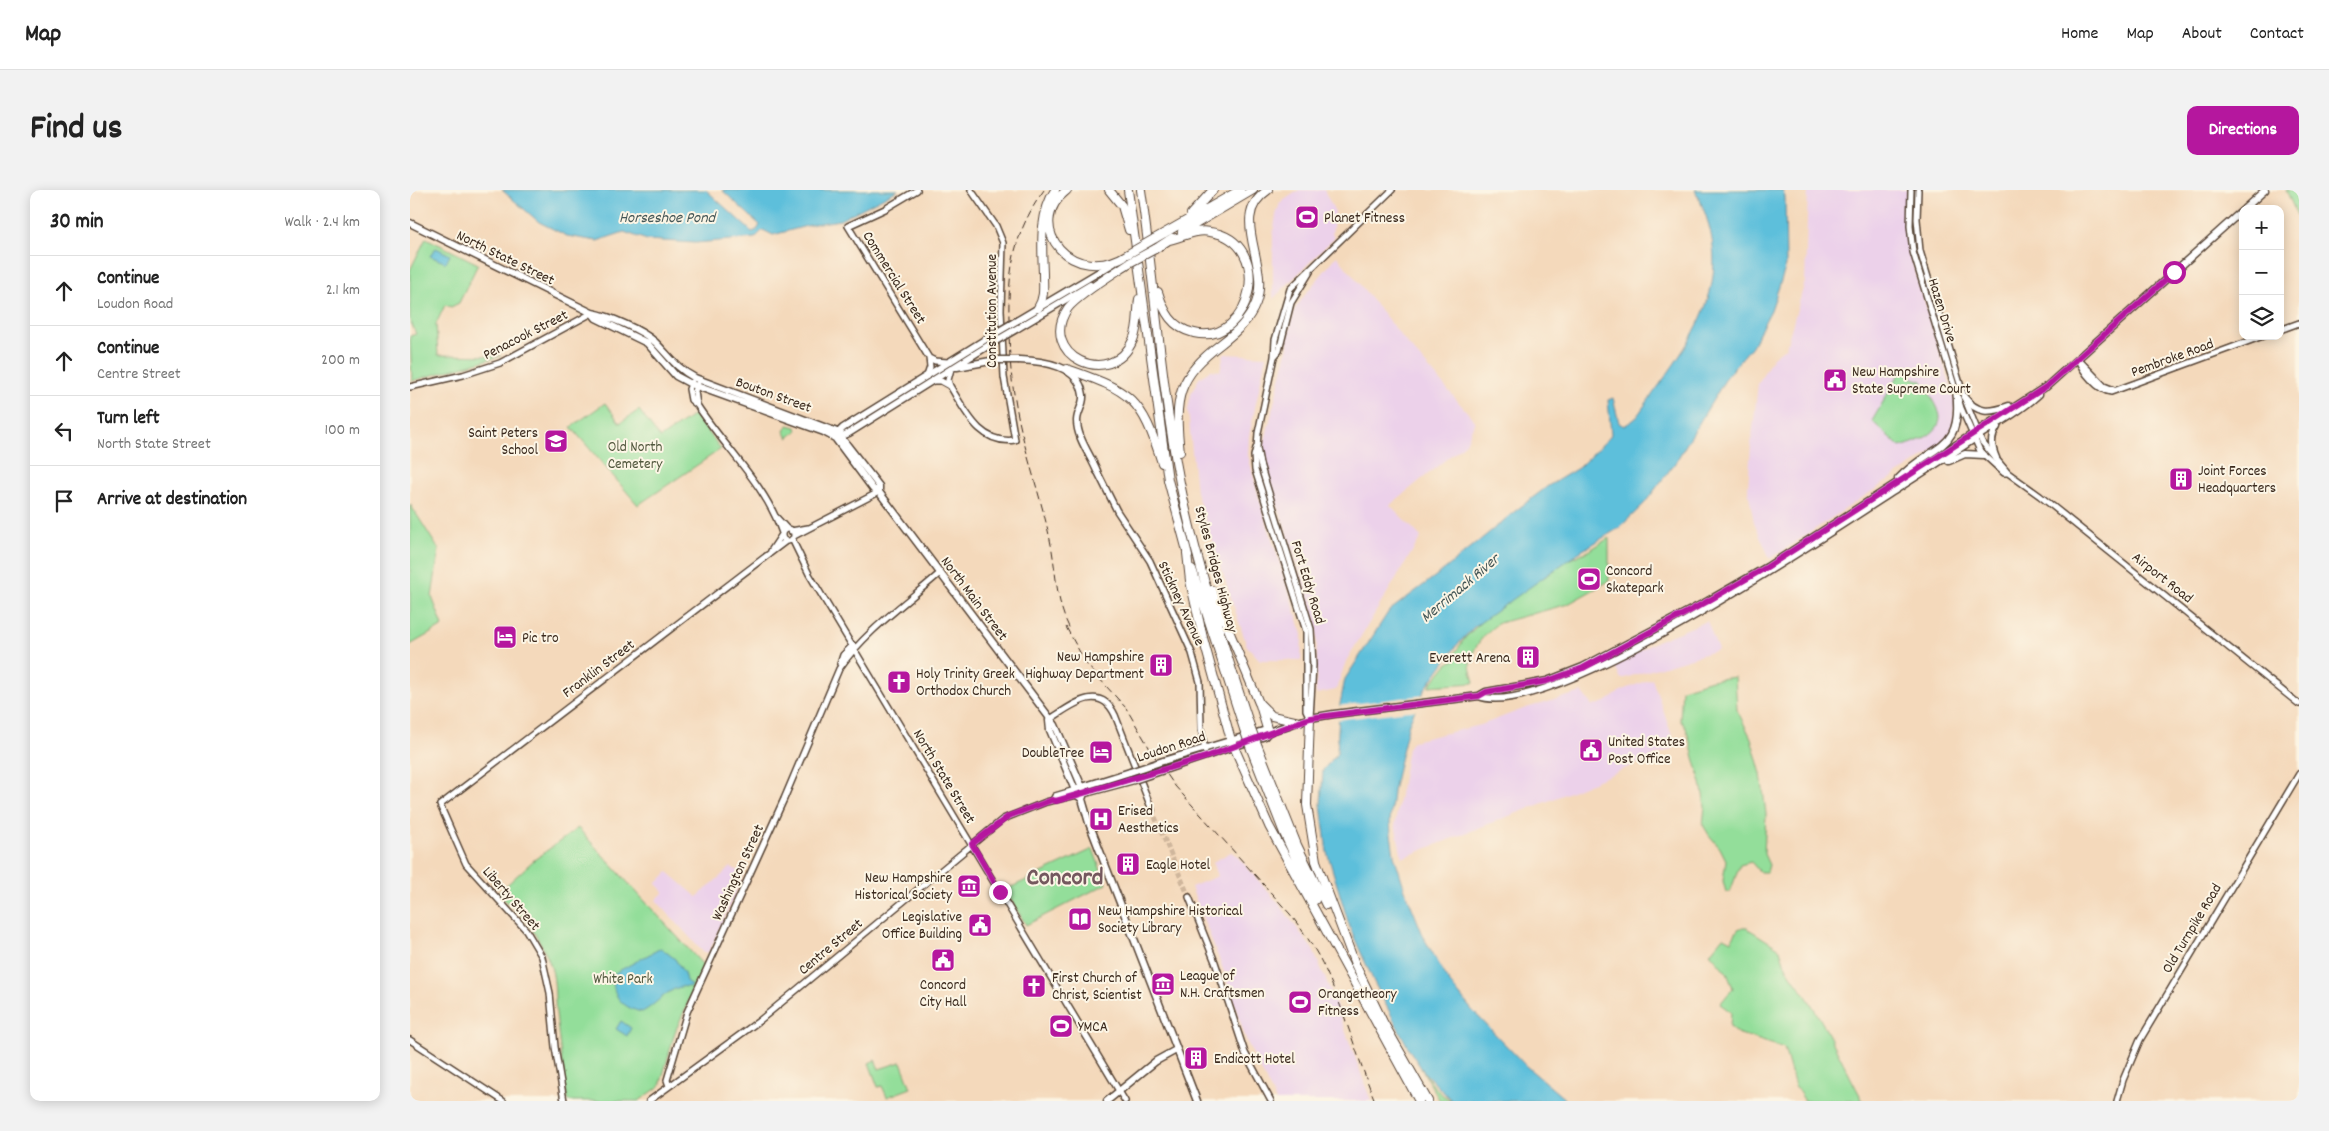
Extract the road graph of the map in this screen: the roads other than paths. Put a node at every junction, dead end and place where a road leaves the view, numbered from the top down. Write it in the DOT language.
graph roads {
  1 [pos="917,190"];
  2 [pos="971,190"];
  3 [pos="1055,190"];
  4 [pos="1067,190"];
  5 [pos="1109,190"];
  6 [pos="1128,190"];
  7 [pos="1142,190"];
  8 [pos="1213,190"];
  9 [pos="1240,190"];
  10 [pos="1253,190"];
  11 [pos="1268,190"];
  12 [pos="1392,190"];
  13 [pos="1911,190"];
  14 [pos="1918,190"];
  15 [pos="2265,190"];
  16 [pos="2248,205"];
  17 [pos="2239,213"];
  18 [pos="410,223"];
  19 [pos="1180,224"];
  20 [pos="1170,240"];
  21 [pos="1126,256"];
  22 [pos="1134,264"];
  23 [pos="1152,272"];
  24 [pos="1110,275"];
  25 [pos="1140,287"];
  26 [pos="1038,308"];
  27 [pos="592,312"];
  28 [pos="2299,323"];
  29 [pos="1018,324"];
  30 [pos="2284,329"];
  31 [pos="2252,340"];
  32 [pos="929,358"];
  33 [pos="2078,359"];
  34 [pos="950,365"];
  35 [pos="1067,369"];
  36 [pos="929,378"];
  37 [pos="695,382"];
  38 [pos="950,386"];
  39 [pos="2047,386"];
  40 [pos="410,387"];
  41 [pos="1956,390"];
  42 [pos="1964,397"];
  43 [pos="2022,400"];
  44 [pos="1998,424"];
  45 [pos="1975,435"];
  46 [pos="838,436"];
  47 [pos="1984,455"];
  48 [pos="1996,458"];
  49 [pos="1098,471"];
  50 [pos="2008,473"];
  51 [pos="1168,480"];
  52 [pos="1180,482"];
  53 [pos="1908,482"];
  54 [pos="1892,485"];
  55 [pos="879,492"];
  56 [pos="788,536"];
  57 [pos="1193,538"];
  58 [pos="1187,553"];
  59 [pos="940,573"];
  60 [pos="854,648"];
  61 [pos="1479,696"];
  62 [pos="1260,703"];
  63 [pos="2299,704"];
  64 [pos="1310,718"];
  65 [pos="1049,720"];
  66 [pos="1299,722"];
  67 [pos="1247,727"];
  68 [pos="1268,732"];
  69 [pos="1232,743"];
  70 [pos="1204,748"];
  71 [pos="1254,748"];
  72 [pos="1206,757"];
  73 [pos="2299,774"];
  74 [pos="1080,793"];
  75 [pos="440,805"];
  76 [pos="1152,810"];
  77 [pos="972,844"];
  78 [pos="1189,897"];
  79 [pos="1342,935"];
  80 [pos="1340,957"];
  81 [pos="410,1040"];
  82 [pos="1176,1050"];
  83 [pos="670,1086"];
  84 [pos="1119,1091"];
  85 [pos="503,1101"];
  86 [pos="564,1101"];
  87 [pos="649,1101"];
  88 [pos="1107,1101"];
  89 [pos="1125,1101"];
  90 [pos="1197,1101"];
  91 [pos="1270,1101"];
  92 [pos="1418,1101"];
  93 [pos="1428,1101"];
  94 [pos="2117,1101"];
  1 -- 32 [label="street, Commercial Street"];
  2 -- 38 [label="street, Constitution Avenue"];
  3 -- 26 [label="highway"];
  4 -- 21 [label="highway"];
  5 -- 22 [label="highway"];
  6 -- 22 [label="highway"];
  7 -- 23 [label="highway, Styles Bridges Highway"];
  8 -- 19 [label="highway"];
  9 -- 19 [label="highway"];
  10 -- 20 [label="highway"];
  11 -- 52 [label="highway"];
  12 -- 64 [label="street, Fort Eddy Road"];
  13 -- 41 [label="street, Hazen Drive"];
  14 -- 42 [label="street, Hazen Drive"];
  15 -- 16 [label="main road, Loudon Road"];
  17 -- 33 [label="main road, Loudon Road"];
  18 -- 27 [label="main road, North State Street"];
  19 -- 21 [label="highway, bridge"];
  20 -- 22 [label="highway, bridge"];
  20 -- 23 [label="highway"];
  21 -- 26 [label="main road"];
  22 -- 24 [label="highway"];
  22 -- 25 [label="highway"];
  23 -- 52 [label="highway, Styles Bridges Highway"];
  24 -- 25 [label="highway"];
  24 -- 29 [label="main road"];
  25 -- 51 [label="highway, Styles Bridges Highway"];
  26 -- 29 [label="main road"];
  27 -- 37 [label="main road, North State Street"];
  27 -- 40 [label="street, Penacook Street"];
  28 -- 30 [label="street"];
  29 -- 34 [label="main road, bridge"];
  29 -- 34 [label="main road, bridge"];
  31 -- 33 [label="street, Pembroke Road"];
  32 -- 34 [label="street"];
  32 -- 36 [label="street"];
  33 -- 39 [label="main road, Loudon Road"];
  34 -- 35 [label="main road, bridge"];
  34 -- 36 [label="main road"];
  34 -- 38 [label="street"];
  35 -- 49 [label="main road"];
  35 -- 51 [label="highway"];
  36 -- 38 [label="street"];
  36 -- 46 [label="main road"];
  37 -- 46 [label="main road, Bouton Street"];
  37 -- 56 [label="street, North State Street"];
  39 -- 43 [label="main road, Loudon Road"];
  39 -- 44 [label="main road, Loudon Road"];
  41 -- 45 [label="street, Hazen Drive"];
  41 -- 54 [label="main road"];
  42 -- 43 [label="main road"];
  42 -- 45 [label="street, Hazen Drive"];
  43 -- 45 [label="main road, Loudon Road"];
  44 -- 45 [label="main road, Loudon Road"];
  44 -- 48 [label="main road"];
  45 -- 47 [label="street, Airport Road"];
  45 -- 48 [label="street, Airport Road"];
  45 -- 53 [label="main road, Loudon Road"];
  45 -- 54 [label="main road, Loudon Road"];
  46 -- 55 [label="main road, North Main Street"];
  47 -- 50 [label="street, Airport Road"];
  47 -- 53 [label="main road"];
  48 -- 50 [label="street, Airport Road"];
  49 -- 70 [label="street, Stickney Avenue"];
  50 -- 63 [label="street, Airport Road"];
  51 -- 58 [label="highway, Styles Bridges Highway"];
  52 -- 57 [label="highway, Styles Bridges Highway"];
  53 -- 61 [label="main road, Loudon Road"];
  54 -- 61 [label="main road, Loudon Road"];
  55 -- 56 [label="street, Franklin Street"];
  55 -- 59 [label="main road, North Main Street"];
  56 -- 60 [label="street, North State Street"];
  56 -- 75 [label="street, Franklin Street"];
  57 -- 62 [label="highway"];
  57 -- 67 [label="highway, Styles Bridges Highway"];
  58 -- 67 [label="highway, Styles Bridges Highway"];
  58 -- 69 [label="highway"];
  59 -- 60 [label="street, Washington Street"];
  59 -- 65 [label="main road, North Main Street"];
  60 -- 77 [label="street, North State Street"];
  60 -- 83 [label="street, Washington Street"];
  61 -- 64 [label="main road, Loudon Road"];
  62 -- 66 [label="highway"];
  62 -- 68 [label="highway"];
  64 -- 66 [label="main road, Loudon Road"];
  64 -- 79 [label="highway"];
  65 -- 74 [label="main road, North Main Street"];
  65 -- 76 [label="street"];
  66 -- 68 [label="main road, Loudon Road"];
  67 -- 71 [label="highway, Styles Bridges Highway, bridge"];
  68 -- 69 [label="main road, Loudon Road"];
  69 -- 70 [label="main road, Loudon Road"];
  69 -- 72 [label="main road, Loudon Road"];
  69 -- 80 [label="highway"];
  70 -- 72 [label="street, Stickney Avenue"];
  70 -- 74 [label="main road, Loudon Road, bridge"];
  71 -- 79 [label="highway, Styles Bridges Highway"];
  71 -- 80 [label="highway, Styles Bridges Highway"];
  72 -- 74 [label="main road, Loudon Road, bridge"];
  73 -- 94 [label="street, Old Turnpike Road"];
  74 -- 77 [label="street, Centre Street"];
  74 -- 82 [label="main road, North Main Street"];
  75 -- 86 [label="street, Liberty Street"];
  77 -- 83 [label="street, Centre Street"];
  77 -- 84 [label="street, North State Street"];
  78 -- 91 [label="street"];
  79 -- 93 [label="highway"];
  80 -- 92 [label="highway"];
  81 -- 85 [label="street"];
  82 -- 84 [label="main road"];
  82 -- 90 [label="main road, North Main Street"];
  83 -- 87 [label="street, Centre Street"];
  84 -- 88 [label="main road"];
  84 -- 89 [label="street, North State Street"];
}
